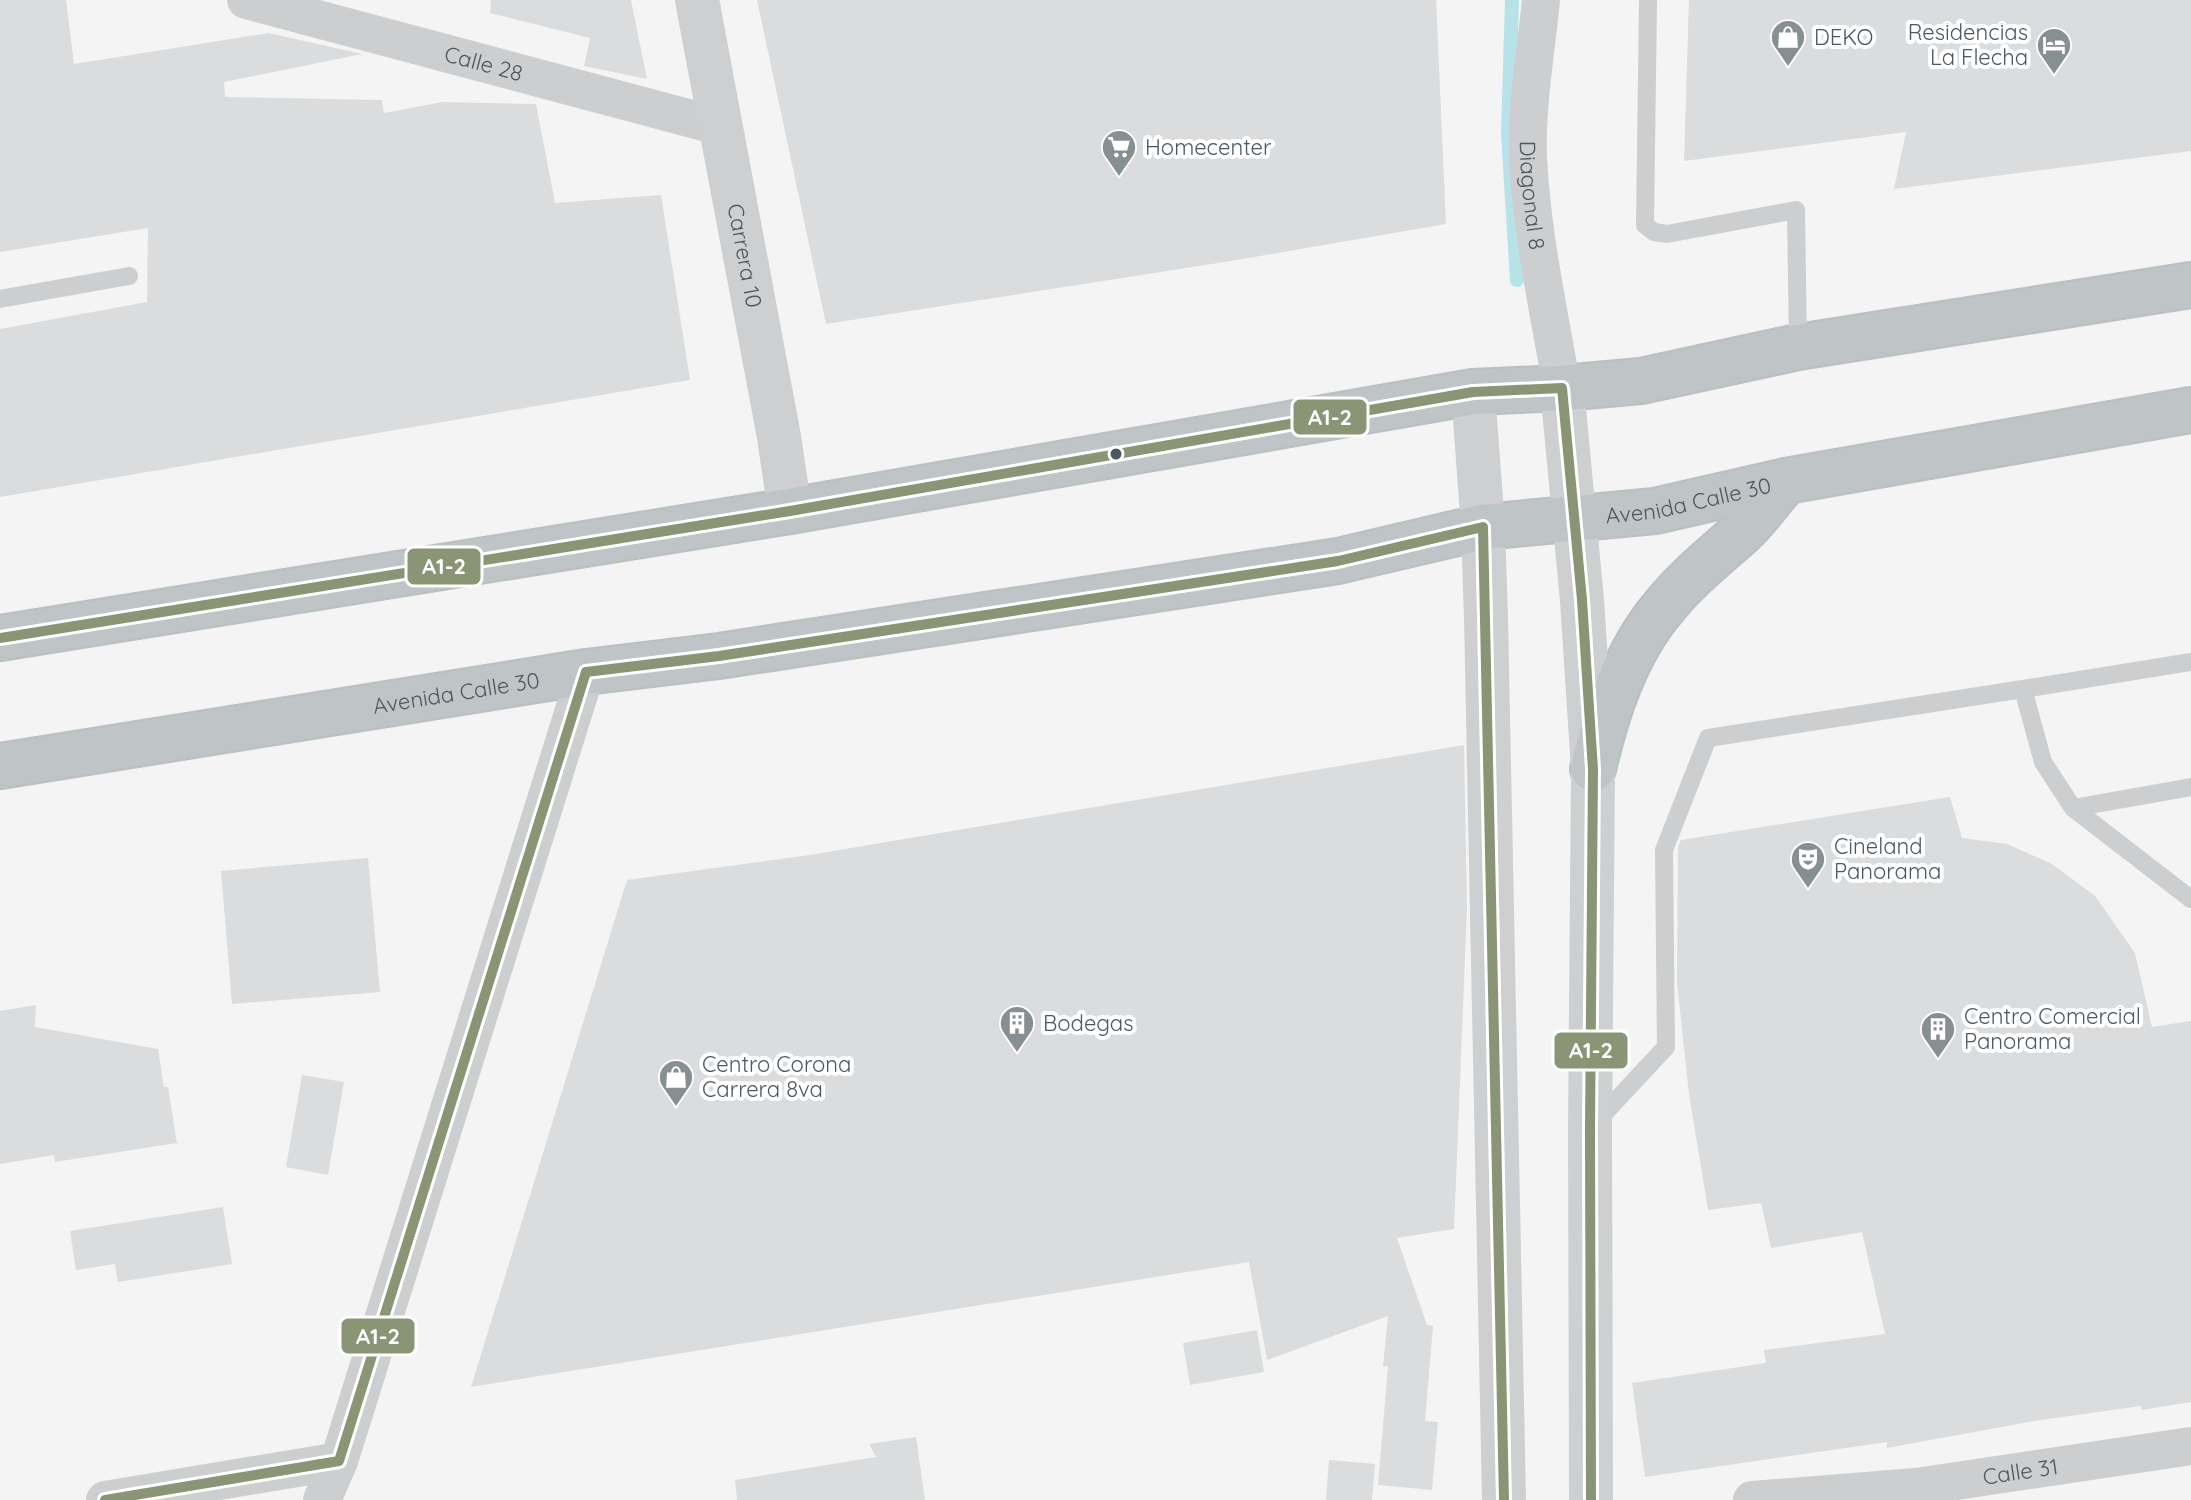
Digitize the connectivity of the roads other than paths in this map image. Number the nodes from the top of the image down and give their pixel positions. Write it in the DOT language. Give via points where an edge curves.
graph roads {
  1 [pos="246,0"];
  2 [pos="697,0"];
  3 [pos="1541,0"];
  4 [pos="1648,0"];
  5 [pos="722,127"];
  6 [pos="129,276"];
  7 [pos="2191,285"];
  8 [pos="0,299"];
  9 [pos="1798,347"];
  10 [pos="1562,388"];
  11 [pos="1473,392"];
  12 [pos="2191,410"];
  13 [pos="1786,481"];
  14 [pos="790,511"];
  15 [pos="1574,517"];
  16 [pos="1483,527"];
  17 [pos="0,638"];
  18 [pos="2191,662"];
  19 [pos="586,672"];
  20 [pos="2023,689"];
  21 [pos="0,766"];
  22 [pos="1593,769"];
  23 [pos="2191,787"];
  24 [pos="2073,808"];
  25 [pos="2191,899"];
  26 [pos="1590,1129"];
  27 [pos="2191,1446"];
  28 [pos="339,1461"];
  29 [pos="1916,1494"];
  30 [pos="105,1500"];
  31 [pos="322,1500"];
  32 [pos="1504,1500"];
  33 [pos="1591,1500"];
  34 [pos="1752,1500"];
  1 -- 5 [label="street, Calle 28"];
  2 -- 5 [label="street, Carrera 10"];
  3 -- 10 [label="street, Diagonal 8" via="1528,157 1541,277"];
  4 -- 9 [label="lane" via="1645,225 1667,234 1796,210"];
  5 -- 14 [label="street, Carrera 10"];
  6 -- 8 [label="lane"];
  7 -- 9 [label="highway"];
  9 -- 10 [label="highway" via="1641,381"];
  10 -- 11 [label="highway"];
  10 -- 15 [label="street"];
  11 -- 14 [label="highway"];
  11 -- 16 [label="street"];
  12 -- 13 [label="highway, Avenida Calle 30"];
  13 -- 15 [label="highway, Avenida Calle 30" via="1655,511"];
  13 -- 22 [label="highway" via="1660,610 1616,690"];
  14 -- 17 [label="highway"];
  15 -- 16 [label="highway, Avenida Calle 30"];
  15 -- 22 [label="street"];
  16 -- 19 [label="highway, Avenida Calle 30" via="1338,561"];
  16 -- 32 [label="street"];
  18 -- 20 [label="lane"];
  19 -- 21 [label="highway, Avenida Calle 30"];
  19 -- 28 [label="street"];
  20 -- 24 [label="lane" via="2043,762"];
  20 -- 26 [label="lane" via="1708,738 1664,850 1666,1047"];
  22 -- 26 [label="street"];
  23 -- 24 [label="lane"];
  24 -- 25 [label="lane"];
  26 -- 33 [label="street"];
  27 -- 29 [label="street, Calle 31"];
  28 -- 30 [label="street"];
  28 -- 31 [label="street"];
  29 -- 34 [label="street, Calle 31"];
}
